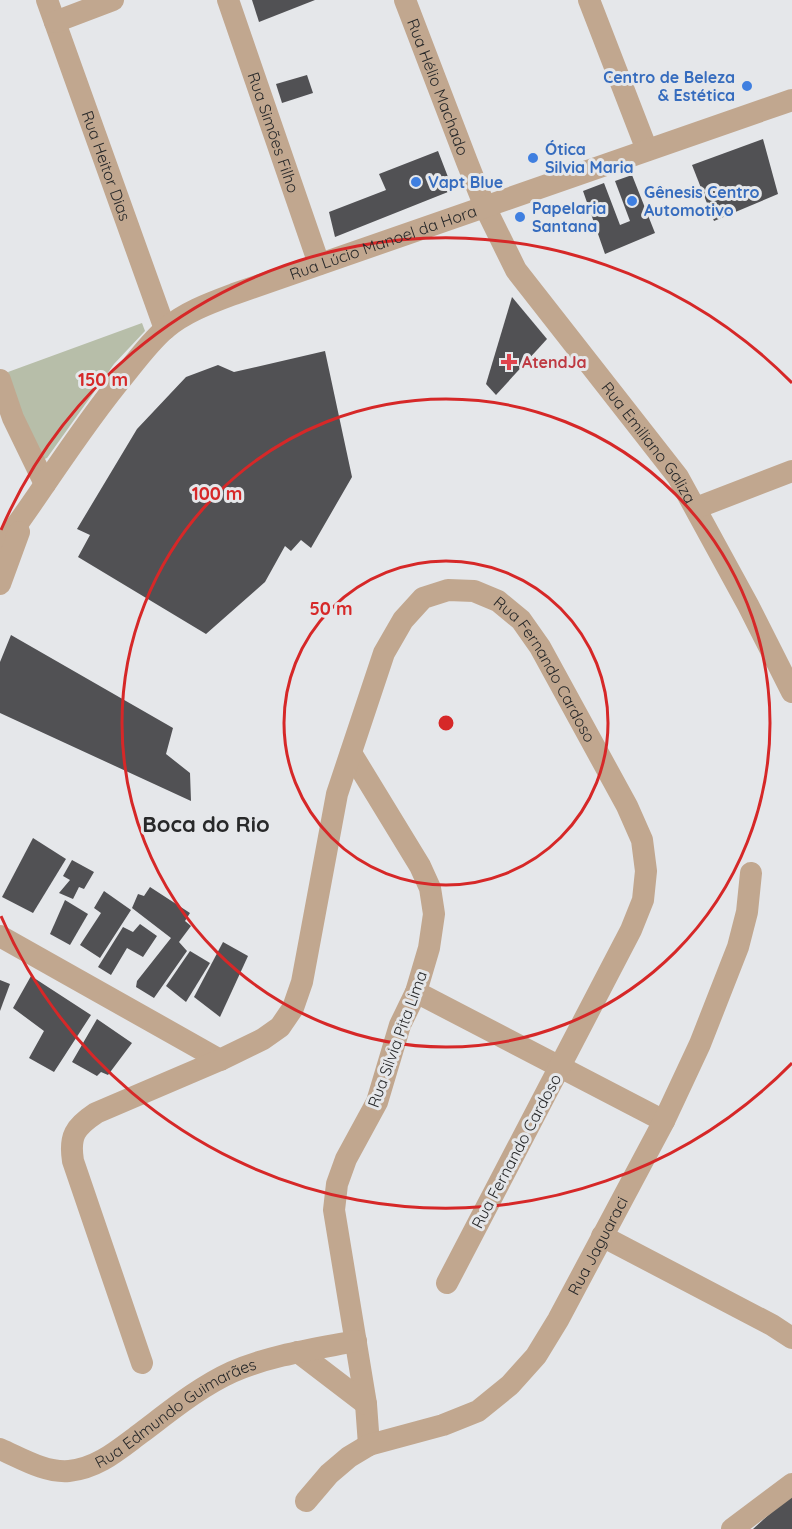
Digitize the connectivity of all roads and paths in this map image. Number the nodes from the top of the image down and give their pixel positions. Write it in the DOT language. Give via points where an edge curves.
graph roads {
  1 [pos="47,0"];
  2 [pos="112,0"];
  3 [pos="228,0"];
  4 [pos="405,0"];
  5 [pos="589,0"];
  6 [pos="55,22"];
  7 [pos="792,100"];
  8 [pos="647,150"];
  9 [pos="485,207"];
  10 [pos="319,264"];
  11 [pos="165,329"];
  12 [pos="0,380"];
  13 [pos="792,471"];
  14 [pos="45,484"];
  15 [pos="696,508"];
  16 [pos="28,509"];
  17 [pos="0,548"];
  18 [pos="0,584"];
  19 [pos="792,692"];
  20 [pos="351,753"];
  21 [pos="751,873"];
  22 [pos="0,936"];
  23 [pos="416,992"];
  24 [pos="220,1060"];
  25 [pos="561,1067"];
  26 [pos="664,1121"];
  27 [pos="602,1236"];
  28 [pos="447,1283"];
  29 [pos="792,1338"];
  30 [pos="356,1341"];
  31 [pos="298,1352"];
  32 [pos="142,1363"];
  33 [pos="366,1404"];
  34 [pos="369,1444"];
  35 [pos="0,1449"];
  36 [pos="792,1484"];
  37 [pos="306,1501"];
  38 [pos="732,1529"];
  1 -- 6 [label="street, Rua Heitor Dias"];
  2 -- 6 [label="street"];
  3 -- 10 [label="street, Rua Simões Filho"];
  4 -- 9 [label="street, Rua Hélio Machado"];
  5 -- 8 [label="street"];
  6 -- 11 [label="street, Rua Heitor Dias"];
  7 -- 8 [label="street, Rua Lúcio Manoel da Hora"];
  8 -- 9 [label="street, Rua Lúcio Manoel da Hora"];
  9 -- 10 [label="street, Rua Lúcio Manoel da Hora"];
  9 -- 15 [label="street, Rua Emiliano Galiza" via="516,270 678,477"];
  10 -- 11 [label="street, Rua Lúcio Manoel da Hora" via="207,304"];
  11 -- 14 [label="street, Rua Lúcio Manoel da Hora" via="102,401"];
  12 -- 14 [label="street"];
  13 -- 15 [label="street"];
  14 -- 16 [label="street, Rua Lúcio Manoel da Hora"];
  15 -- 19 [label="street, Rua Emiliano Galiza"];
  16 -- 17 [label="street"];
  16 -- 18 [label="street"];
  20 -- 23 [label="street, Rua Silvia Pita Lima" via="430,888 434,914"];
  20 -- 24 [label="street, Rua Fernando Cardoso" via="337,794 302,982 293,1008 280,1026 263,1039"];
  20 -- 25 [label="street, Rua Fernando Cardoso" via="384,653 403,620 423,598 448,590 474,591 498,601 521,620 540,647 627,806 642,840 646,871 643,900 632,930"];
  21 -- 26 [label="street, Rua Jaguaraci" via="747,912 728,978"];
  22 -- 24 [label="street"];
  23 -- 25 [label="street"];
  23 -- 30 [label="street, Rua Silvia Pita Lima" via="400,1025 377,1102 345,1159 337,1184 334,1210"];
  24 -- 32 [label="street, Rua Fernando Cardoso" via="96,1113 72,1135 73,1161"];
  25 -- 26 [label="street"];
  25 -- 28 [label="street, Rua Fernando Cardoso"];
  26 -- 27 [label="street, Rua Jaguaraci"];
  27 -- 29 [label="street"];
  27 -- 34 [label="street, Rua Jaguaraci" via="536,1356 510,1385 478,1411 443,1425"];
  30 -- 31 [label="street, Rua Edmundo Guimarães"];
  30 -- 33 [label="street, Rua Silvia Pita Lima"];
  31 -- 33 [label="street"];
  31 -- 35 [label="street, Rua Edmundo Guimarães" via="231,1373 196,1393 94,1466 68,1472 41,1467"];
  33 -- 34 [label="street, Rua Silvia Pita Lima"];
  34 -- 37 [label="street, Rua Jaguaraci" via="329,1474"];
  36 -- 38 [label="street"];
}
